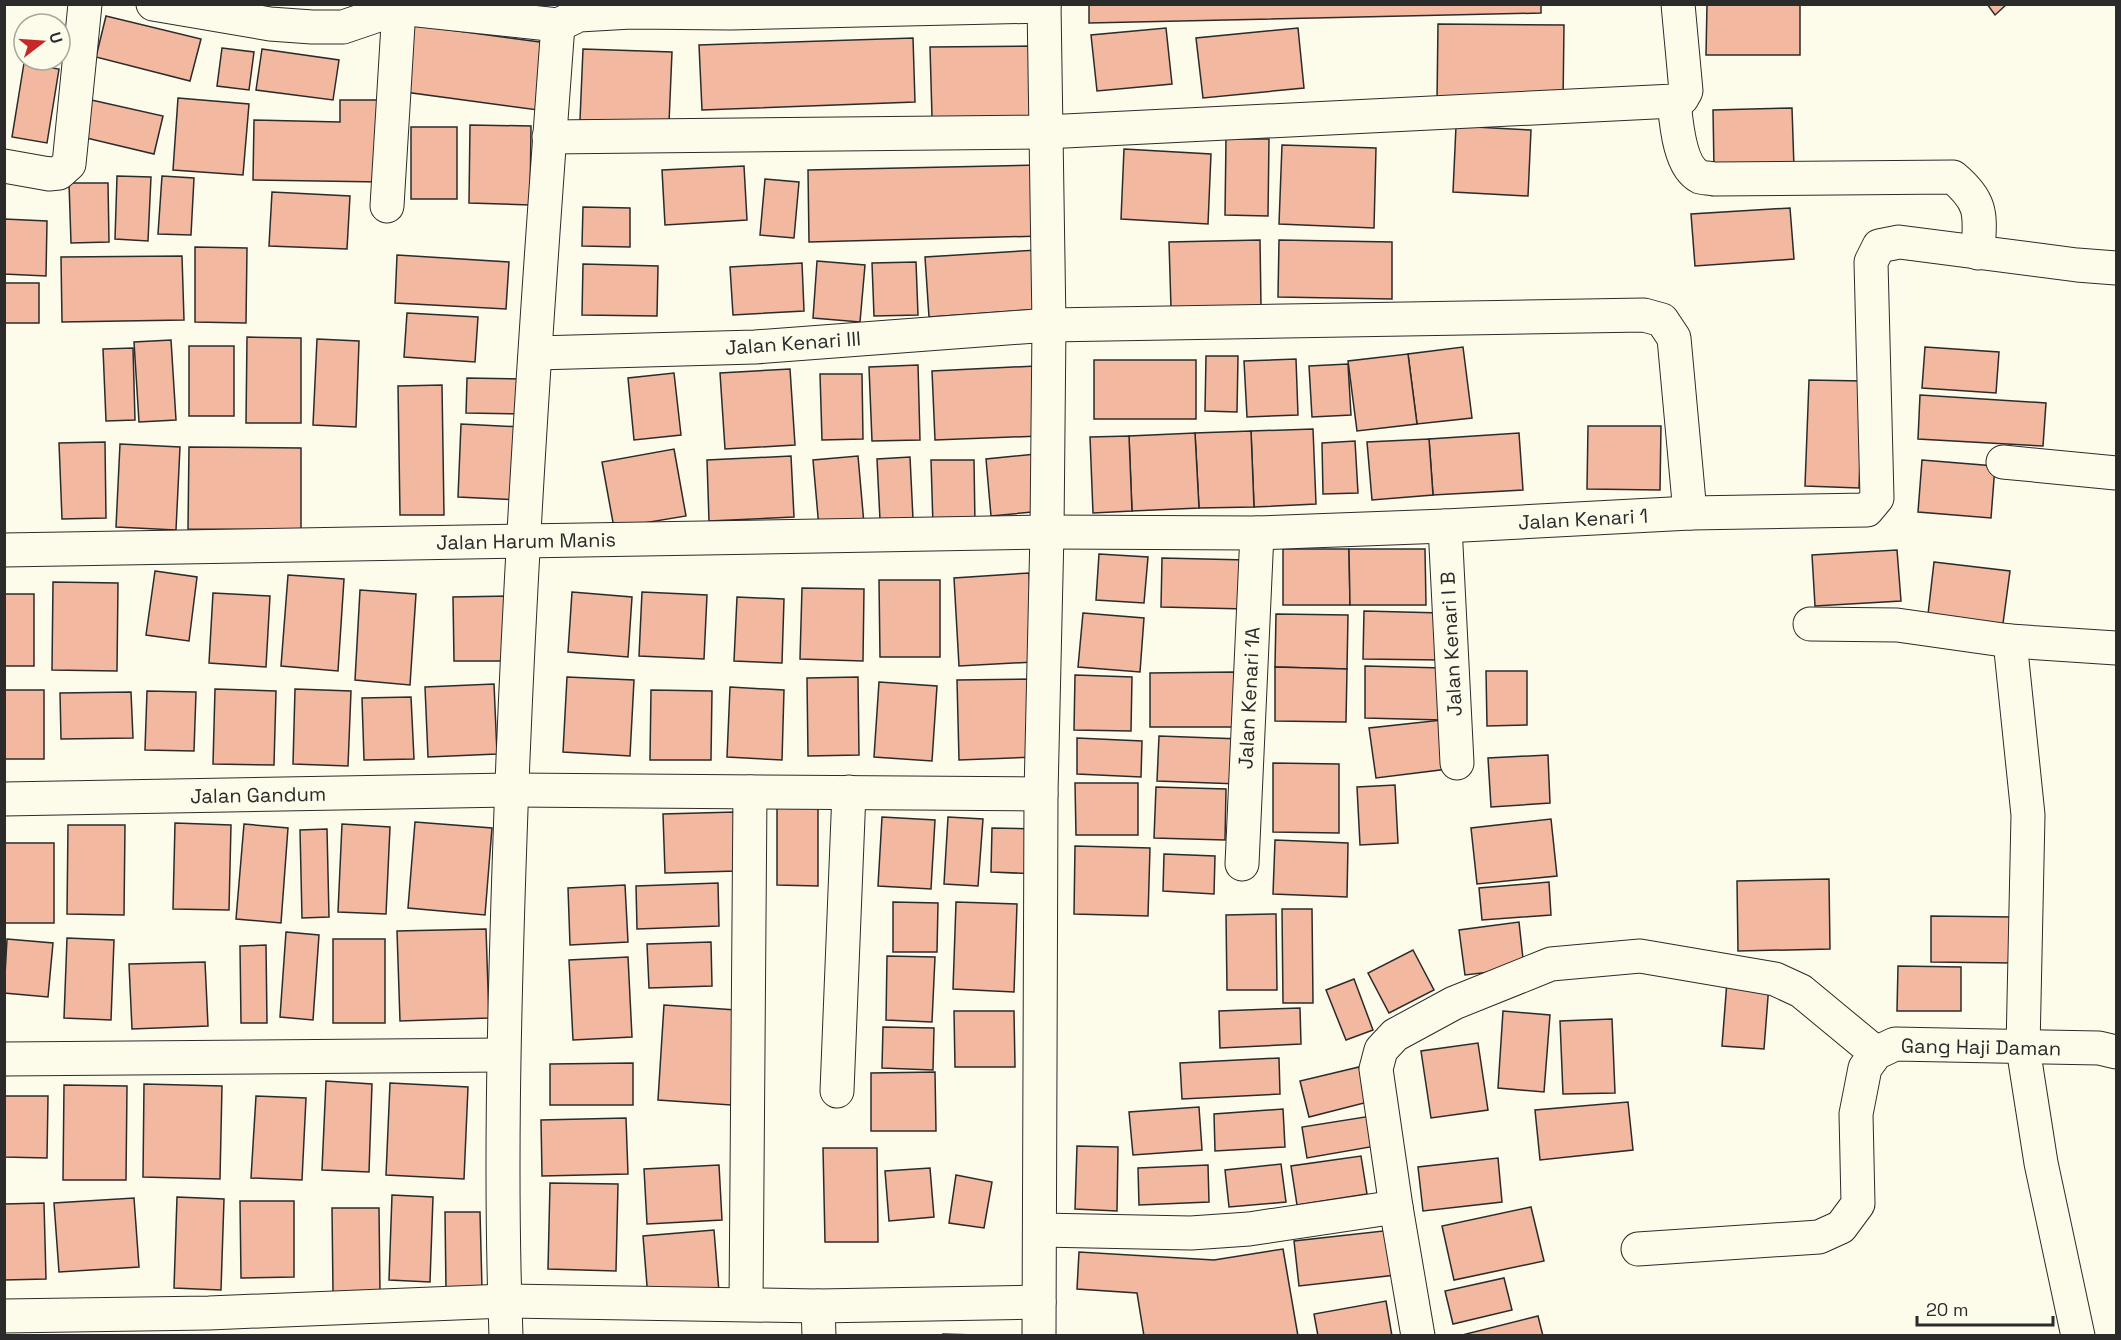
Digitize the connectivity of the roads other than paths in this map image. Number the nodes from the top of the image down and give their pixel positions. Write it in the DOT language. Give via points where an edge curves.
graph roads {
  1 [pos="85,4"];
  2 [pos="153,4"];
  3 [pos="1678,4"];
  4 [pos="1044,5"];
  5 [pos="399,8"];
  6 [pos="631,8"];
  7 [pos="558,25"];
  8 [pos="1674,101"];
  9 [pos="1045,132"];
  10 [pos="549,137"];
  11 [pos="4,166"];
  12 [pos="387,206"];
  13 [pos="1978,253"];
  14 [pos="2116,268"];
  15 [pos="1049,325"];
  16 [pos="536,353"];
  17 [pos="2003,462"];
  18 [pos="2116,473"];
  19 [pos="1689,513"];
  20 [pos="1445,526"];
  21 [pos="1047,532"];
  22 [pos="1257,532"];
  23 [pos="523,541"];
  24 [pos="4,550"];
  25 [pos="1810,624"];
  26 [pos="2010,641"];
  27 [pos="2116,648"];
  28 [pos="1457,763"];
  29 [pos="512,790"];
  30 [pos="750,792"];
  31 [pos="849,792"];
  32 [pos="1041,794"];
  33 [pos="4,799"];
  34 [pos="1242,864"];
  35 [pos="2023,1048"];
  36 [pos="2116,1052"];
  37 [pos="1876,1053"];
  38 [pos="503,1055"];
  39 [pos="4,1059"];
  40 [pos="837,1091"];
  41 [pos="1396,1207"];
  42 [pos="1040,1230"];
  43 [pos="1638,1249"];
  44 [pos="505,1300"];
  45 [pos="1039,1302"];
  46 [pos="746,1304"];
  47 [pos="4,1316"];
  48 [pos="819,1321"];
  49 [pos="506,1335"];
  50 [pos="1039,1335"];
  51 [pos="1418,1335"];
  52 [pos="2078,1335"];
  1 -- 11 [label="street" via="69,164 59,173 49,174"];
  2 -- 5 [label="street" via="270,24 343,27"];
  3 -- 8 [label="street" via="1686,91"];
  4 -- 6 [label="street" via="730,13"];
  4 -- 9 [label="street"];
  5 -- 7 [label="street"];
  5 -- 12 [label="street"];
  6 -- 7 [label="street" via="579,15"];
  7 -- 10 [label="street"];
  8 -- 9 [label="street"];
  8 -- 13 [label="street" via="1686,163 1699,176 1953,177 1978,205"];
  9 -- 10 [label="street"];
  9 -- 15 [label="street"];
  10 -- 16 [label="street"];
  13 -- 14 [label="street"];
  13 -- 19 [label="street, Jalan Kenari 1" via="1899,242 1880,246 1871,262 1877,498 1867,510"];
  15 -- 16 [label="street, Jalan Kenari III" via="754,347"];
  15 -- 19 [label="street, Jalan Kenari III" via="1644,315 1662,320 1674,338"];
  15 -- 21 [label="street"];
  16 -- 23 [label="street"];
  17 -- 18 [label="street"];
  19 -- 20 [label="street, Jalan Kenari 1"];
  20 -- 22 [label="street, Jalan Kenari 1"];
  20 -- 28 [label="street, Jalan Kenari I B"];
  21 -- 22 [label="street, Jalan Kenari 1"];
  21 -- 23 [label="street, Jalan Harum Manis"];
  21 -- 32 [label="street"];
  22 -- 34 [label="street, Jalan Kenari 1A"];
  23 -- 24 [label="street, Jalan Harum Manis"];
  23 -- 29 [label="street"];
  25 -- 26 [label="street" via="1897,625"];
  26 -- 27 [label="street"];
  26 -- 35 [label="street" via="2028,815"];
  29 -- 30 [label="street, Jalan Gandum"];
  29 -- 33 [label="street, Jalan Gandum"];
  29 -- 38 [label="street"];
  30 -- 31 [label="street, Jalan Gandum"];
  30 -- 46 [label="street"];
  31 -- 32 [label="street, Jalan Gandum"];
  31 -- 40 [label="street"];
  32 -- 42 [label="street"];
  35 -- 36 [label="street, Gang Haji Daman" via="2099,1048"];
  35 -- 37 [label="street, Gang Haji Daman" via="1896,1044"];
  35 -- 52 [label="street" via="2041,1163"];
  37 -- 41 [label="street" via="1801,991 1775,979 1640,956 1551,964 1454,1003 1395,1035 1381,1050 1376,1069"];
  37 -- 43 [label="street, Gang Haji Daman" via="1865,1068 1856,1114 1858,1204 1841,1227 1819,1237"];
  38 -- 39 [label="street"];
  38 -- 44 [label="street"];
  41 -- 42 [label="street" via="1249,1229 1191,1233"];
  41 -- 51 [label="street"];
  42 -- 45 [label="street"];
  44 -- 46 [label="street"];
  44 -- 47 [label="street" via="209,1313"];
  44 -- 49 [label="street"];
  45 -- 48 [label="street"];
  45 -- 50 [label="street"];
  46 -- 48 [label="street"];
}
